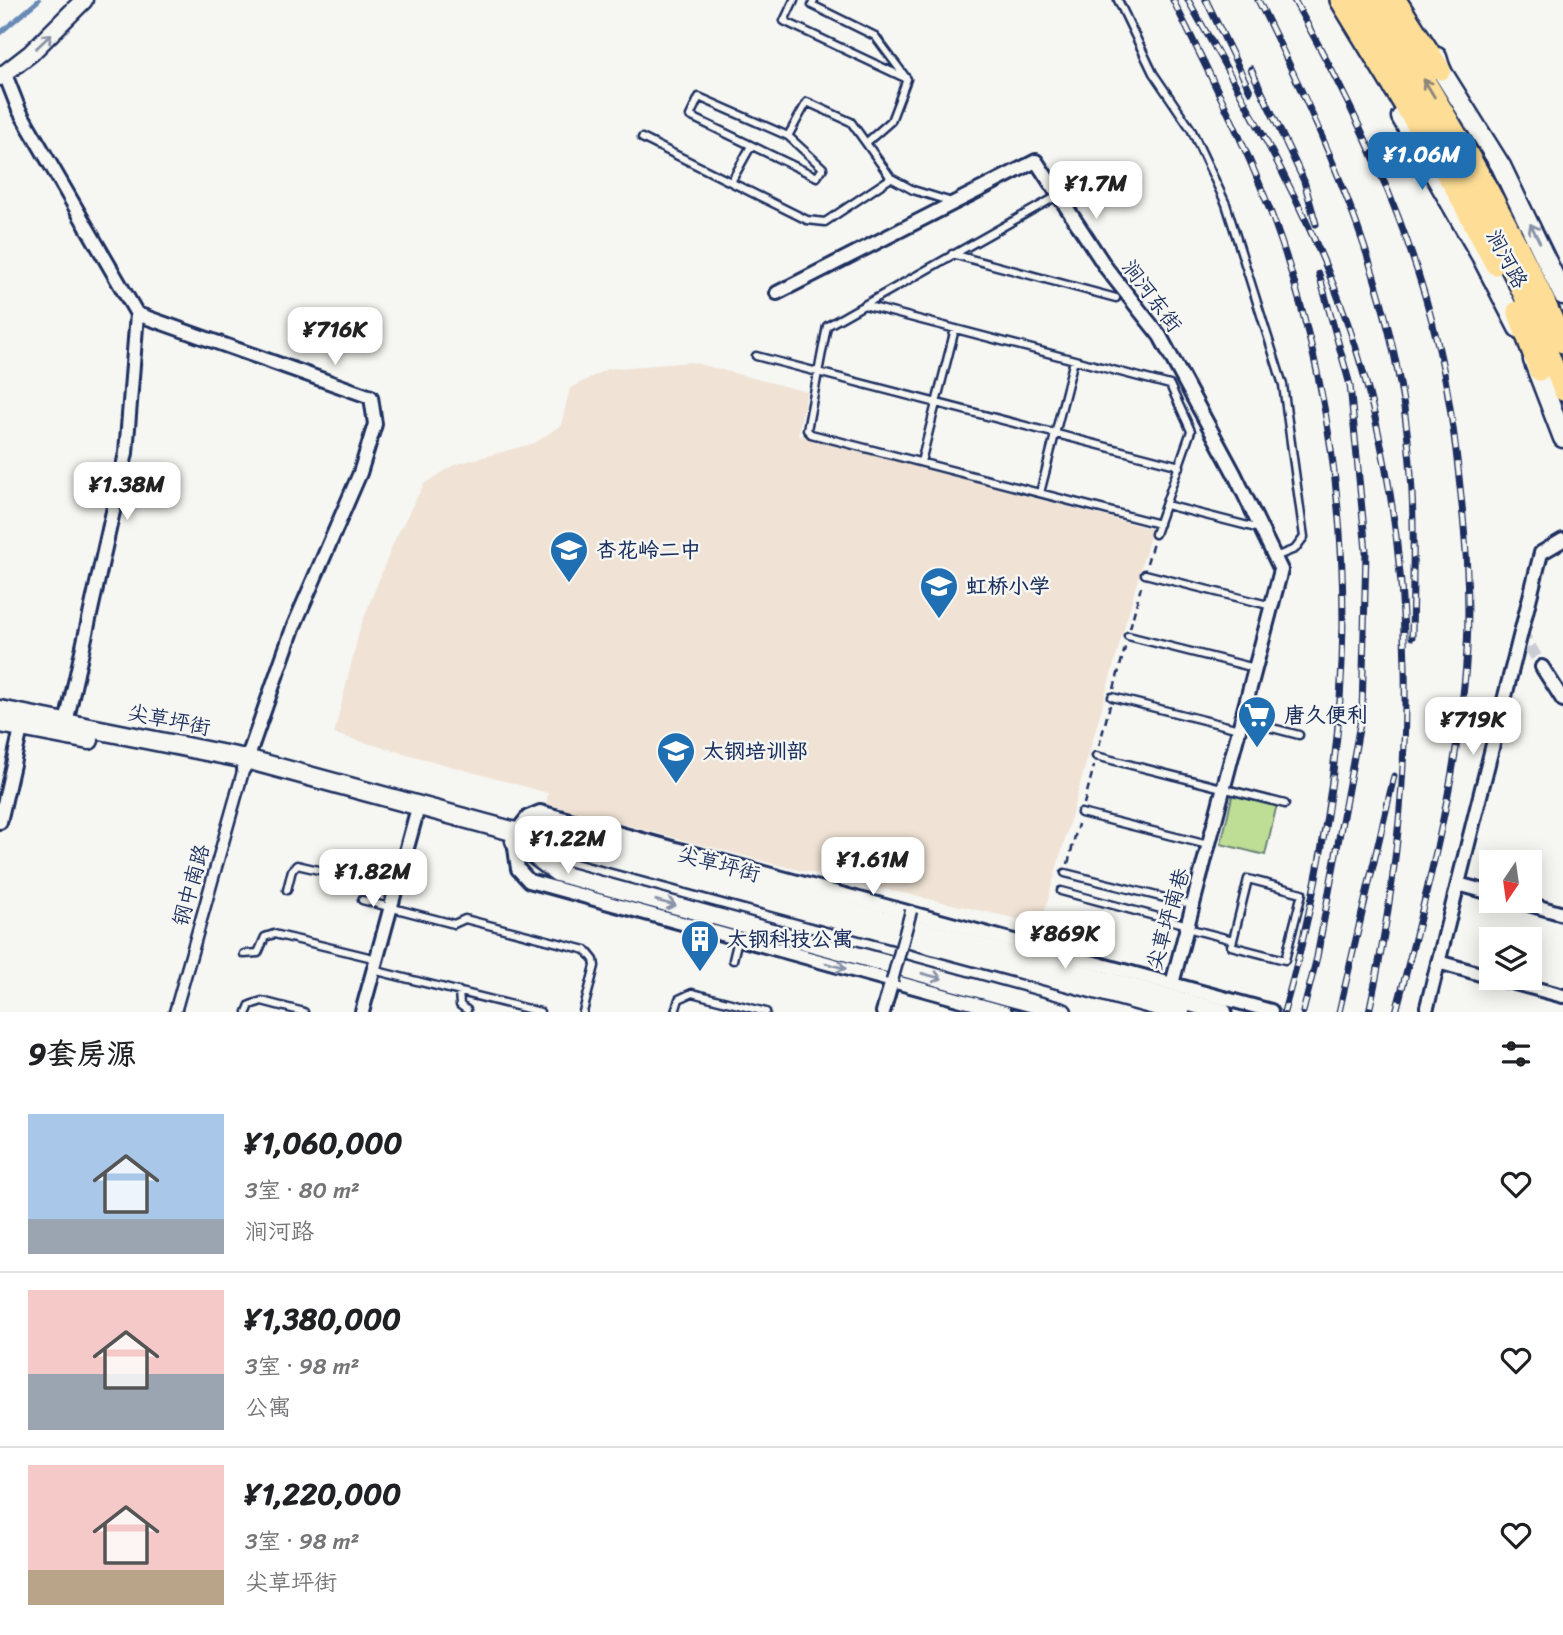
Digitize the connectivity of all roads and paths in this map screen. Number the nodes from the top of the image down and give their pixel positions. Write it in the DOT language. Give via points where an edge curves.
graph roads {
  1 [pos="84,0"];
  2 [pos="794,0"];
  3 [pos="814,0"];
  4 [pos="1118,0"];
  5 [pos="1331,0"];
  6 [pos="1340,0"];
  7 [pos="1359,0"];
  8 [pos="1377,0"];
  9 [pos="1401,4"];
  10 [pos="1441,69"];
  11 [pos="2,72"];
  12 [pos="907,79"];
  13 [pos="788,136"];
  14 [pos="642,138"];
  15 [pos="867,142"];
  16 [pos="751,146"];
  17 [pos="891,178"];
  18 [pos="731,182"];
  19 [pos="1059,195"];
  20 [pos="957,204"];
  21 [pos="953,254"];
  22 [pos="777,293"];
  23 [pos="1563,295"];
  24 [pos="1116,298"];
  25 [pos="864,305"];
  26 [pos="137,314"];
  27 [pos="955,329"];
  28 [pos="1563,343"];
  29 [pos="756,356"];
  30 [pos="1074,360"];
  31 [pos="818,370"];
  32 [pos="1539,370"];
  33 [pos="1563,391"];
  34 [pos="937,401"];
  35 [pos="1056,433"];
  36 [pos="1563,438"];
  37 [pos="920,462"];
  38 [pos="1180,466"];
  39 [pos="1040,493"];
  40 [pos="1166,505"];
  41 [pos="1159,524"];
  42 [pos="1262,529"];
  43 [pos="1155,534"];
  44 [pos="1563,540"];
  45 [pos="1275,557"];
  46 [pos="1281,569"];
  47 [pos="1144,574"];
  48 [pos="1272,606"];
  49 [pos="1128,636"];
  50 [pos="1542,667"];
  51 [pos="1255,668"];
  52 [pos="1112,697"];
  53 [pos="1563,700"];
  54 [pos="0,710"];
  55 [pos="23,721"];
  56 [pos="0,723"];
  57 [pos="66,723"];
  58 [pos="1240,724"];
  59 [pos="1299,735"];
  60 [pos="1096,756"];
  61 [pos="245,764"];
  62 [pos="1224,788"];
  63 [pos="1285,804"];
  64 [pos="1081,813"];
  65 [pos="416,815"];
  66 [pos="0,822"];
  67 [pos="515,837"];
  68 [pos="1209,845"];
  69 [pos="1065,873"];
  70 [pos="1458,884"];
  71 [pos="396,888"];
  72 [pos="287,890"];
  73 [pos="1479,890"];
  74 [pos="1061,891"];
  75 [pos="362,900"];
  76 [pos="1193,905"];
  77 [pos="1542,908"];
  78 [pos="390,909"];
  79 [pos="911,911"];
  80 [pos="1563,914"];
  81 [pos="1187,927"];
  82 [pos="738,939"];
  83 [pos="1233,940"];
  84 [pos="244,954"];
  85 [pos="733,960"];
  86 [pos="1438,962"];
  87 [pos="375,964"];
  88 [pos="1479,974"];
  89 [pos="892,981"];
  90 [pos="1172,984"];
  91 [pos="1541,990"];
  92 [pos="459,991"];
  93 [pos="1563,996"];
  94 [pos="1427,1007"];
  95 [pos="467,1010"];
  96 [pos="1270,1011"];
  97 [pos="175,1012"];
  98 [pos="247,1012"];
  99 [pos="304,1012"];
  100 [pos="362,1012"];
  101 [pos="540,1012"];
  102 [pos="583,1012"];
  103 [pos="675,1012"];
  104 [pos="766,1012"];
  105 [pos="883,1012"];
  106 [pos="1005,1012"];
  107 [pos="1063,1012"];
  108 [pos="1140,1012"];
  109 [pos="1180,1012"];
  110 [pos="1223,1012"];
  11 -- 1 [label="street, one-way" via="41,44"];
  2 -- 12 [label="lane" via="784,21"];
  3 -- 12 [label="lane" via="812,5 875,36"];
  4 -- 45 [label="lane" via="1153,73 1191,129 1226,204 1283,384 1304,537 1295,549"];
  5 -- 32 [label="main road, 涧河路" via="1481,256"];
  6 -- 32 [label="main road" via="1447,175 1504,280"];
  7 -- 33 [label="main road, 涧河路" via="1479,200"];
  28 -- 8 [label="main road, 涧河路, one-way" via="1498,202"];
  9 -- 10 [label="main road"];
  23 -- 10 [label="main road, 涧河路, one-way" via="1501,166"];
  11 -- 26 [label="street" via="19,110"];
  12 -- 15 [label="lane" via="891,121"];
  13 -- 15 [label="lane" via="807,102 851,122"];
  13 -- 16 [label="lane" via="823,168 817,177"];
  13 -- 16 [label="lane" via="699,97 690,116"];
  14 -- 18 [label="lane"];
  15 -- 17 [label="lane"];
  16 -- 18 [label="lane"];
  17 -- 18 [label="lane" via="825,222 807,220"];
  17 -- 20 [label="lane"];
  19 -- 20 [label="street, 涧河东街" via="1036,161"];
  19 -- 21 [label="lane"];
  19 -- 42 [label="street, 涧河东街" via="1107,269 1160,336"];
  20 -- 22 [label="street, 涧河东街"];
  21 -- 24 [label="lane"];
  21 -- 25 [label="lane"];
  25 -- 27 [label="lane"];
  25 -- 31 [label="lane" via="827,326"];
  26 -- 57 [label="street" via="125,453"];
  26 -- 61 [label="street" via="370,397 375,424 360,473 288,639"];
  27 -- 30 [label="lane"];
  27 -- 34 [label="lane"];
  29 -- 31 [label="lane"];
  30 -- 35 [label="lane"];
  30 -- 38 [label="lane" via="1170,386 1191,431"];
  31 -- 34 [label="lane"];
  31 -- 37 [label="lane" via="806,426 811,434"];
  32 -- 36 [label="main road, 涧河路"];
  34 -- 35 [label="lane"];
  34 -- 37 [label="lane"];
  35 -- 38 [label="lane"];
  35 -- 39 [label="lane"];
  37 -- 39 [label="lane"];
  38 -- 40 [label="lane"];
  39 -- 41 [label="lane"];
  40 -- 41 [label="lane"];
  40 -- 42 [label="lane"];
  41 -- 43 [label="lane"];
  42 -- 45 [label="street, 涧河东街"];
  43 -- 47 [label="path"];
  44 -- 70 [label="street" via="1541,553"];
  45 -- 46 [label="street, 涧河东街"];
  46 -- 48 [label="street, 尖草坪南巷"];
  47 -- 48 [label="lane"];
  47 -- 49 [label="path"];
  48 -- 51 [label="street, 尖草坪南巷"];
  49 -- 51 [label="lane"];
  49 -- 52 [label="path"];
  50 -- 53 [label="street"];
  51 -- 58 [label="street, 尖草坪南巷"];
  52 -- 58 [label="lane"];
  52 -- 60 [label="path"];
  54 -- 55 [label="main road, 尖草坪街"];
  55 -- 56 [label="main road, 尖草坪街"];
  55 -- 57 [label="main road, 尖草坪街"];
  55 -- 61 [label="main road, 尖草坪街"];
  55 -- 66 [label="street"];
  57 -- 61 [label="main road, 尖草坪街"];
  58 -- 59 [label="lane"];
  58 -- 62 [label="street, 尖草坪南巷"];
  60 -- 62 [label="lane"];
  60 -- 64 [label="path"];
  61 -- 65 [label="main road, 尖草坪街"];
  61 -- 67 [label="main road, 尖草坪街"];
  61 -- 97 [label="street, 钢中南路"];
  62 -- 63 [label="lane"];
  62 -- 68 [label="street, 尖草坪南巷"];
  64 -- 68 [label="lane"];
  64 -- 69 [label="path"];
  65 -- 67 [label="main road, 尖草坪街"];
  65 -- 71 [label="street"];
  67 -- 79 [label="street, 尖草坪南巷" via="528,817 540,812"];
  67 -- 82 [label="street" via="518,869 529,881"];
  67 -- 107 [label="street, one-way" via="557,873"];
  67 -- 108 [label="main road, 尖草坪街"];
  67 -- 109 [label="main road, 尖草坪街"];
  67 -- 110 [label="street" via="571,834"];
  68 -- 76 [label="street, 尖草坪南巷"];
  69 -- 76 [label="lane"];
  70 -- 73 [label="street"];
  70 -- 86 [label="street"];
  71 -- 72 [label="lane" via="297,865"];
  71 -- 78 [label="street"];
  74 -- 81 [label="lane"];
  75 -- 78 [label="lane"];
  76 -- 81 [label="street, 尖草坪南巷"];
  77 -- 80 [label="street"];
  78 -- 87 [label="street"];
  78 -- 102 [label="lane" via="454,924 465,919 586,950 595,966"];
  79 -- 89 [label="street, bridge"];
  79 -- 90 [label="street, 尖草坪南巷"];
  81 -- 83 [label="lane"];
  81 -- 90 [label="street, 尖草坪南巷"];
  82 -- 85 [label="lane"];
  82 -- 89 [label="street, one-way"];
  83 -- 83 [label="lane" via="1231,946 1286,960 1302,893 1248,879"];
  84 -- 87 [label="lane" via="258,953 265,937 274,934"];
  86 -- 88 [label="street"];
  86 -- 94 [label="street"];
  87 -- 92 [label="lane"];
  87 -- 100 [label="street"];
  89 -- 105 [label="street"];
  89 -- 106 [label="street"];
  90 -- 96 [label="street"];
  91 -- 93 [label="street"];
  92 -- 95 [label="lane" via="460,1005"];
  92 -- 101 [label="lane"];
  98 -- 99 [label="lane" via="250,1005 261,1001"];
  103 -- 104 [label="lane" via="679,999 692,993"];
}
